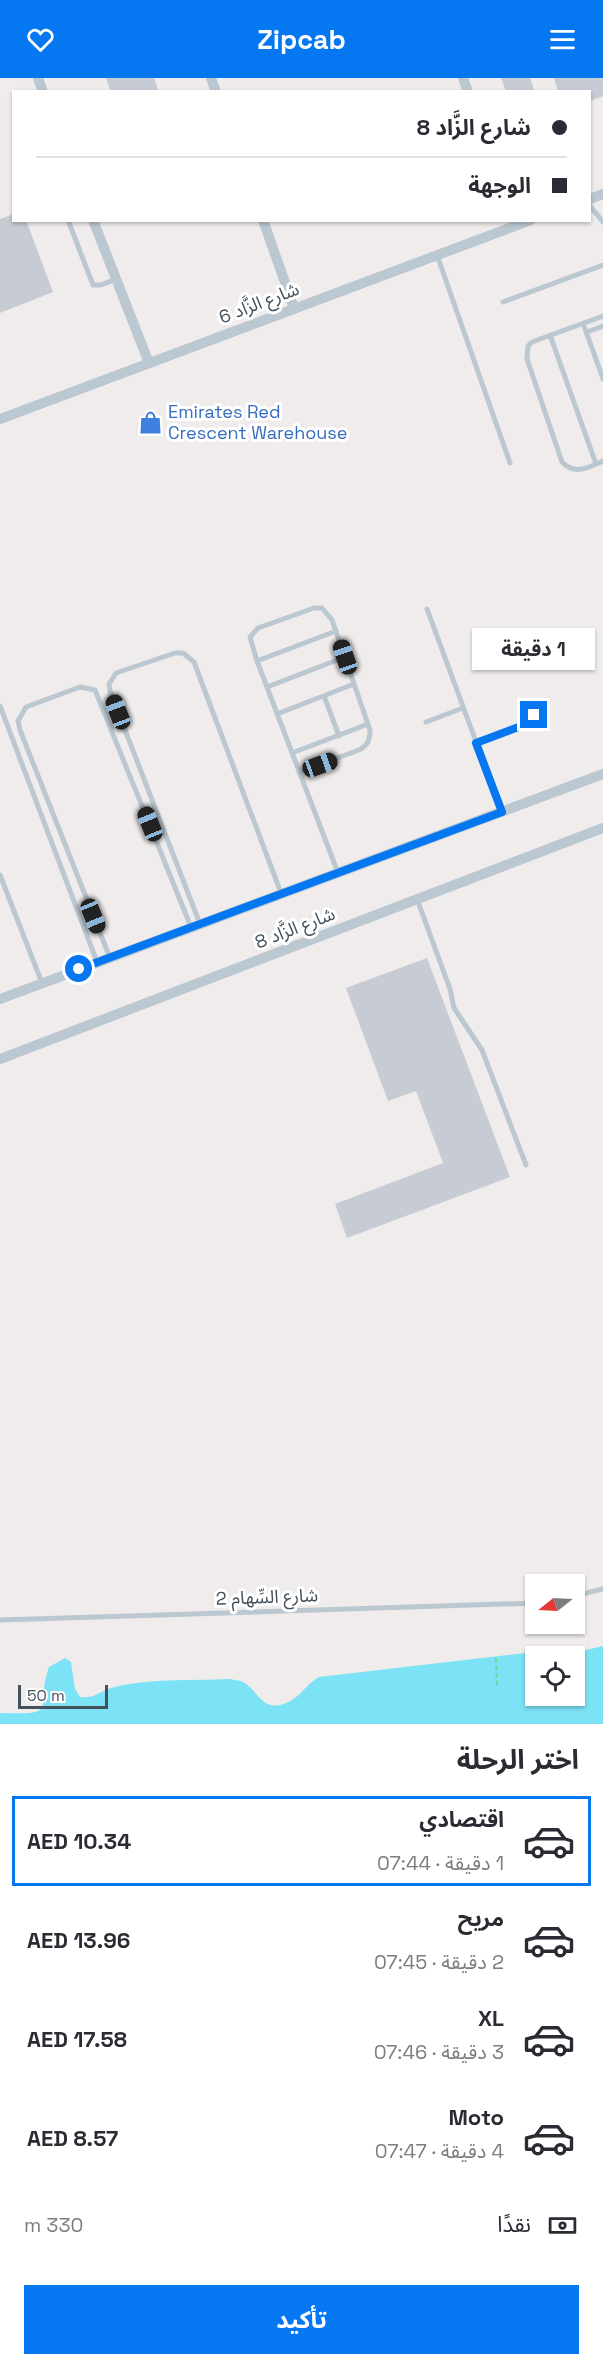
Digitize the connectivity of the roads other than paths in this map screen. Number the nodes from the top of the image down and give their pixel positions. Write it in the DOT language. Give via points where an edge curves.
graph roads {
  1 [pos="591,207"];
  2 [pos="69,222"];
  3 [pos="94,222"];
  4 [pos="264,222"];
  5 [pos="603,222"];
  6 [pos="515,223"];
  7 [pos="437,255"];
  8 [pos="603,265"];
  9 [pos="116,279"];
  10 [pos="503,302"];
  11 [pos="294,308"];
  12 [pos="603,316"];
  13 [pos="584,323"];
  14 [pos="603,326"];
  15 [pos="587,332"];
  16 [pos="550,335"];
  17 [pos="149,363"];
  18 [pos="603,379"];
  19 [pos="0,419"];
  20 [pos="603,461"];
  21 [pos="510,463"];
  22 [pos="596,464"];
  23 [pos="427,609"];
  24 [pos="336,631"];
  25 [pos="345,657"];
  26 [pos="257,661"];
  27 [pos="354,684"];
  28 [pos="267,687"];
  29 [pos="324,696"];
  30 [pos="0,706"];
  31 [pos="531,706"];
  32 [pos="463,708"];
  33 [pos="278,714"];
  34 [pos="426,722"];
  35 [pos="368,724"];
  36 [pos="339,735"];
  37 [pos="476,743"];
  38 [pos="292,753"];
  39 [pos="299,772"];
  40 [pos="603,774"];
  41 [pos="502,812"];
  42 [pos="603,828"];
  43 [pos="338,873"];
  44 [pos="0,875"];
  45 [pos="281,893"];
  46 [pos="417,899"];
  47 [pos="195,925"];
  48 [pos="110,958"];
  49 [pos="97,962"];
  50 [pos="42,983"];
  51 [pos="0,999"];
  52 [pos="0,1059"];
  53 [pos="526,1166"];
  54 [pos="603,1589"];
  55 [pos="585,1593"];
  56 [pos="525,1603"];
  57 [pos="0,1620"];
  1 -- 5 [label="lane"];
  2 -- 9 [label="lane" via="93,285"];
  3 -- 9 [label="street"];
  4 -- 11 [label="street"];
  6 -- 7 [label="street, شارع الزَّاد 6"];
  7 -- 11 [label="street, شارع الزَّاد 6"];
  7 -- 21 [label="lane"];
  8 -- 10 [label="lane"];
  9 -- 17 [label="street"];
  11 -- 17 [label="street, شارع الزَّاد 6"];
  12 -- 13 [label="lane"];
  13 -- 15 [label="lane"];
  13 -- 16 [label="lane"];
  14 -- 15 [label="lane"];
  15 -- 18 [label="lane"];
  16 -- 22 [label="lane"];
  16 -- 22 [label="lane" via="528,346 527,359 562,462 580,470"];
  17 -- 19 [label="street, شارع الزَّاد 6"];
  20 -- 22 [label="lane"];
  23 -- 32 [label="lane"];
  24 -- 25 [label="lane"];
  24 -- 26 [label="lane"];
  24 -- 26 [label="lane" via="329,613 322,608 258,628 250,637"];
  25 -- 27 [label="lane"];
  25 -- 28 [label="lane"];
  26 -- 28 [label="lane"];
  27 -- 29 [label="lane"];
  27 -- 35 [label="lane"];
  28 -- 33 [label="lane"];
  29 -- 33 [label="lane"];
  29 -- 36 [label="lane"];
  30 -- 49 [label="lane"];
  31 -- 37 [label="lane" via="534,715 529,723"];
  32 -- 34 [label="lane"];
  32 -- 37 [label="lane"];
  33 -- 38 [label="lane"];
  35 -- 36 [label="lane"];
  35 -- 39 [label="lane" via="370,739 366,746"];
  36 -- 38 [label="lane"];
  37 -- 41 [label="lane"];
  38 -- 39 [label="lane"];
  39 -- 43 [label="lane"];
  40 -- 41 [label="street, شارع الزَّاد 8"];
  41 -- 43 [label="street, شارع الزَّاد 8"];
  42 -- 46 [label="street, شارع الزَّاد 8"];
  43 -- 45 [label="street, شارع الزَّاد 8"];
  44 -- 50 [label="lane"];
  45 -- 47 [label="street, شارع الزَّاد 8"];
  45 -- 47 [label="lane" via="194,662 183,653 175,653 116,673 109,684 110,691"];
  46 -- 52 [label="street, شارع الزَّاد 8"];
  46 -- 53 [label="lane" via="454,1008 482,1050"];
  47 -- 48 [label="street, شارع الزَّاد 8"];
  47 -- 48 [label="lane" via="95,690 80,687 26,707 18,721 20,730"];
  48 -- 49 [label="street, شارع الزَّاد 8"];
  49 -- 50 [label="street, شارع الزَّاد 8"];
  50 -- 51 [label="street, شارع الزَّاد 8"];
  54 -- 55 [label="lane"];
  56 -- 57 [label="lane, شارع السِّهام 2"];
}
